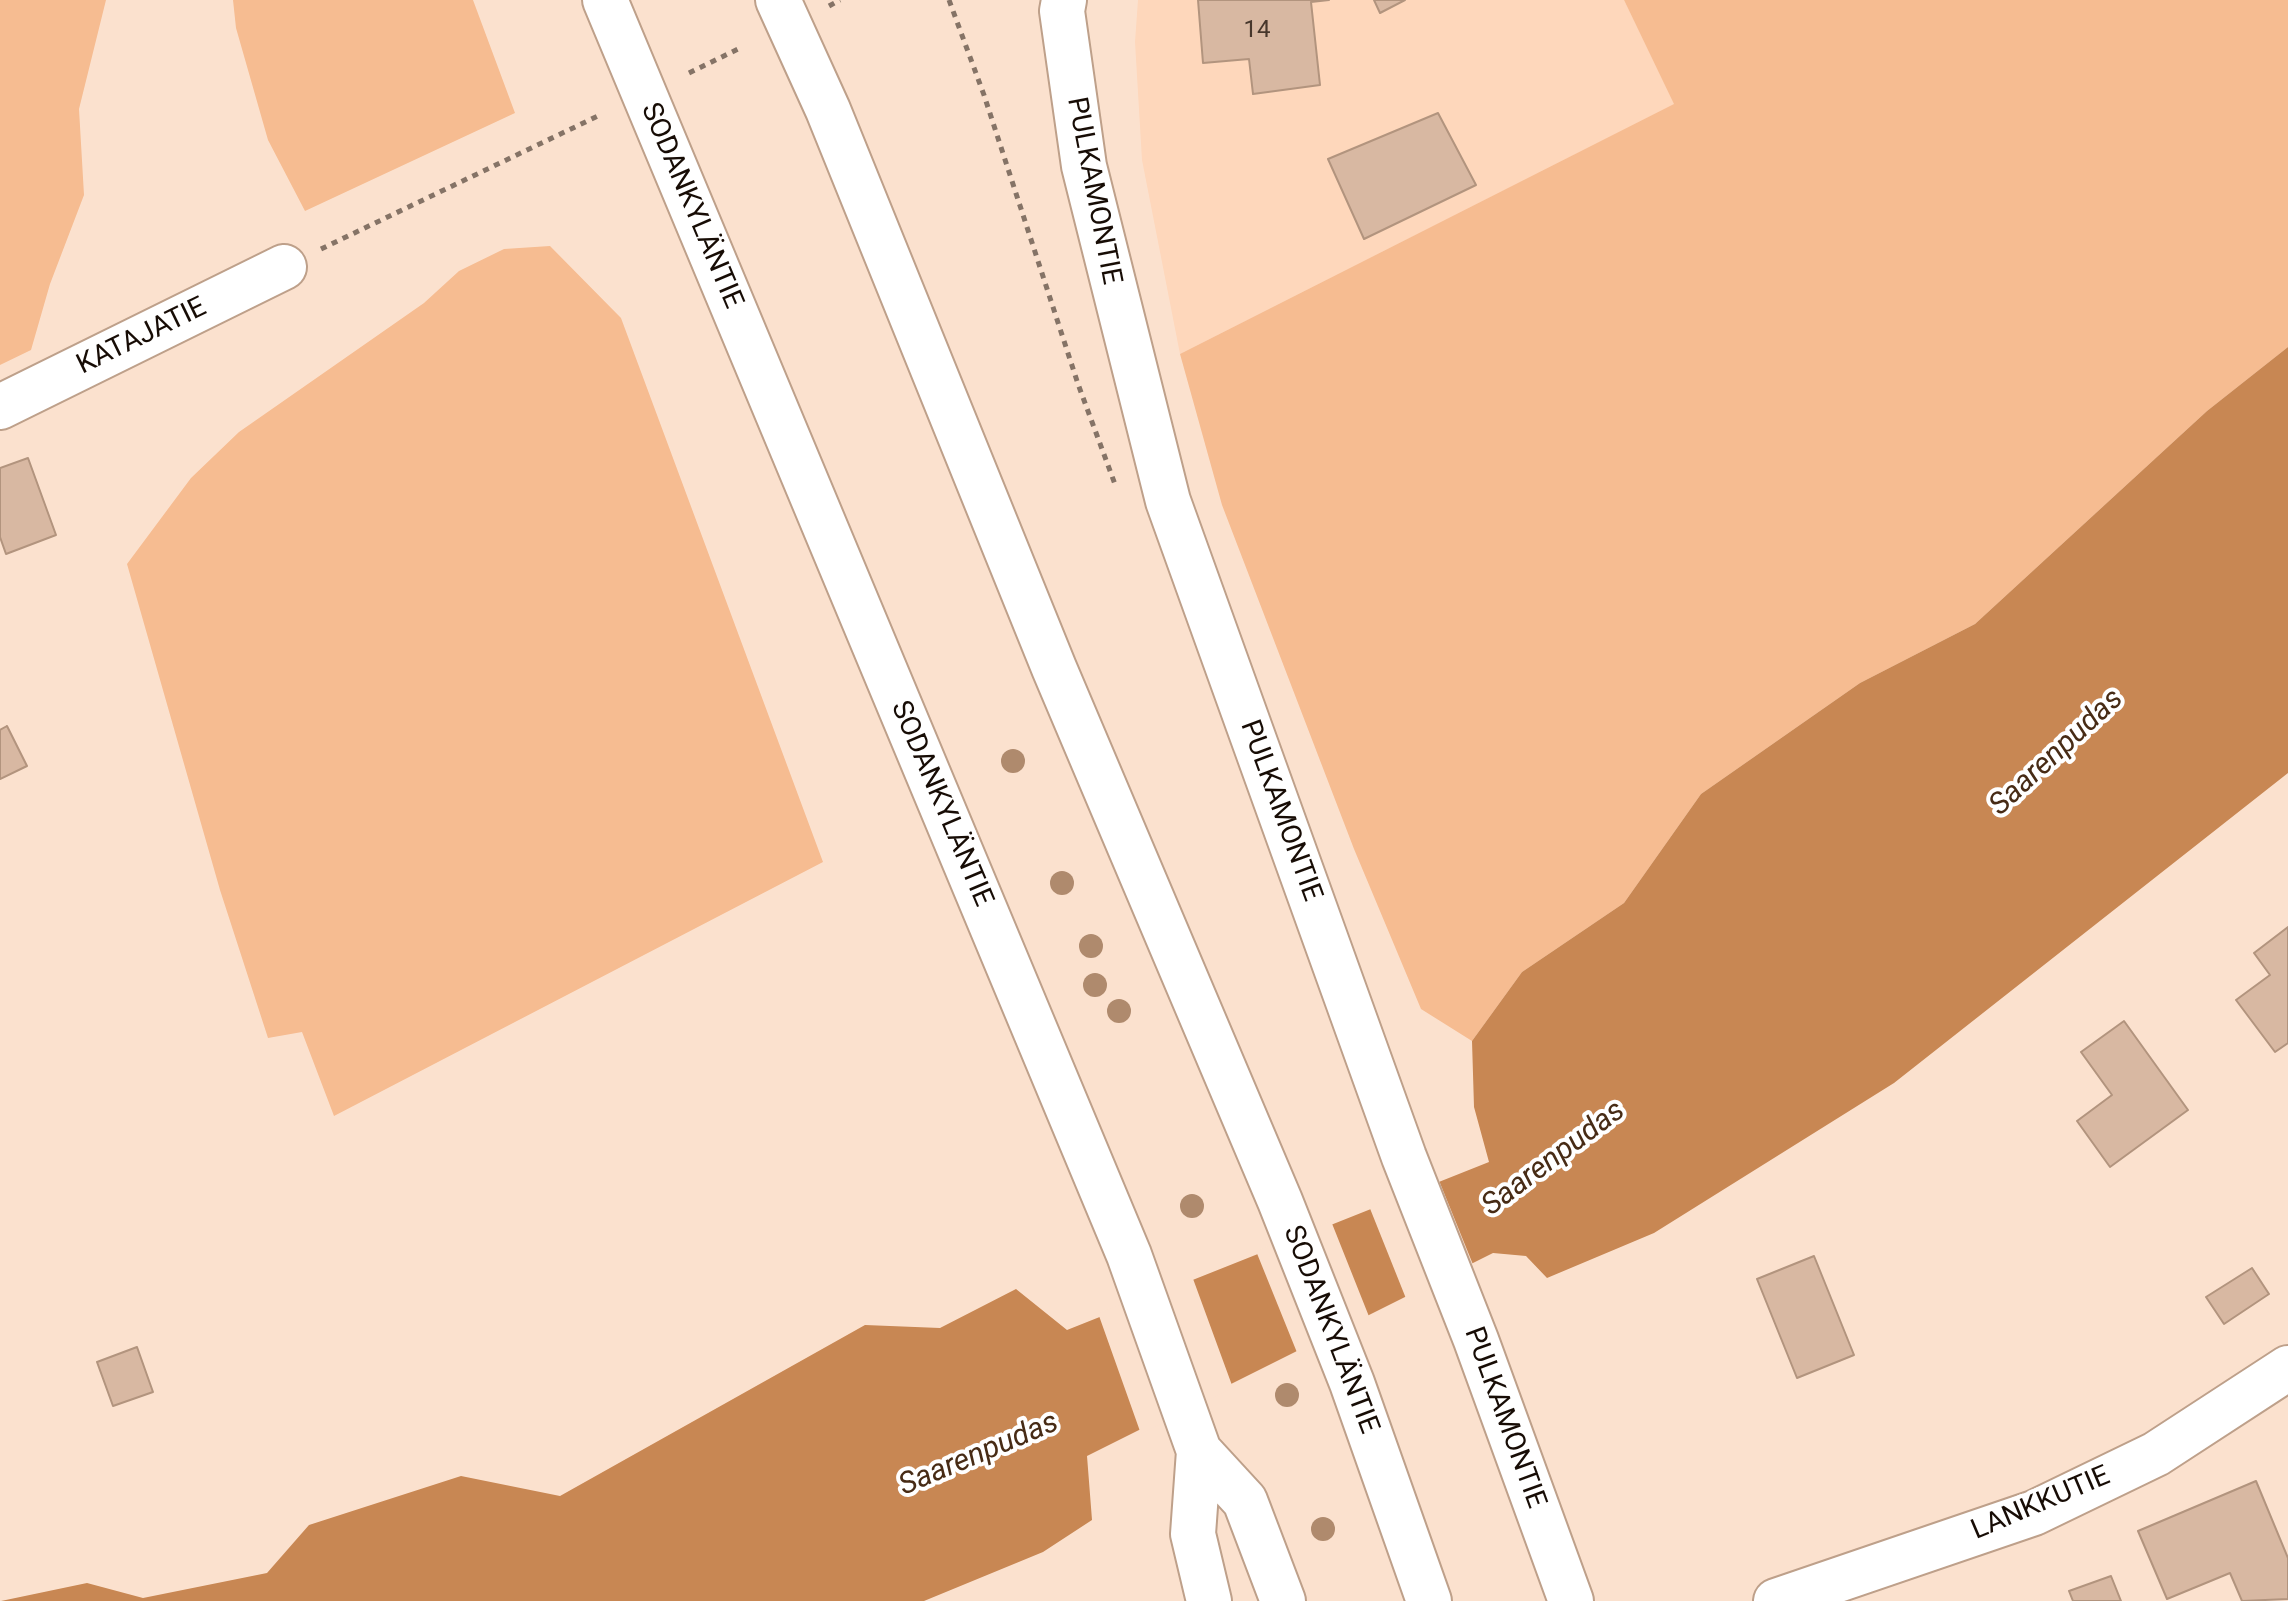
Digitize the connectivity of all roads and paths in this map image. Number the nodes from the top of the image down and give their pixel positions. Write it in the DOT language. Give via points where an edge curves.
graph roads {
  1 [pos="605,0"];
  2 [pos="778,0"];
  3 [pos="1064,0"];
  4 [pos="738,49"];
  5 [pos="689,73"];
  6 [pos="602,114"];
  7 [pos="284,267"];
  8 [pos="0,407"];
  9 [pos="2288,1368"];
  10 [pos="1199,1451"];
  11 [pos="1209,1601"];
  12 [pos="1283,1601"];
  13 [pos="1429,1601"];
  14 [pos="1571,1601"];
  15 [pos="1776,1601"];
  1 -- 10 [label="main road, SODANKYLÄNTIE" via="1129,1255"];
  2 -- 13 [label="main road, SODANKYLÄNTIE" via="1280,1201"];
  3 -- 14 [label="main road, PULKAMONTIE" via="1084,166 1168,501 1404,1157"];
  4 -- 5 [label="path"];
  6 -- 7 [label="path"];
  7 -- 8 [label="main road, KATAJATIE"];
  9 -- 15 [label="main road, LANKKUTIE" via="2156,1454 2034,1513"];
  10 -- 11 [label="main road" via="1193,1534"];
  10 -- 12 [label="main road, SODANKYLÄNTIE" via="1245,1501"];
}
